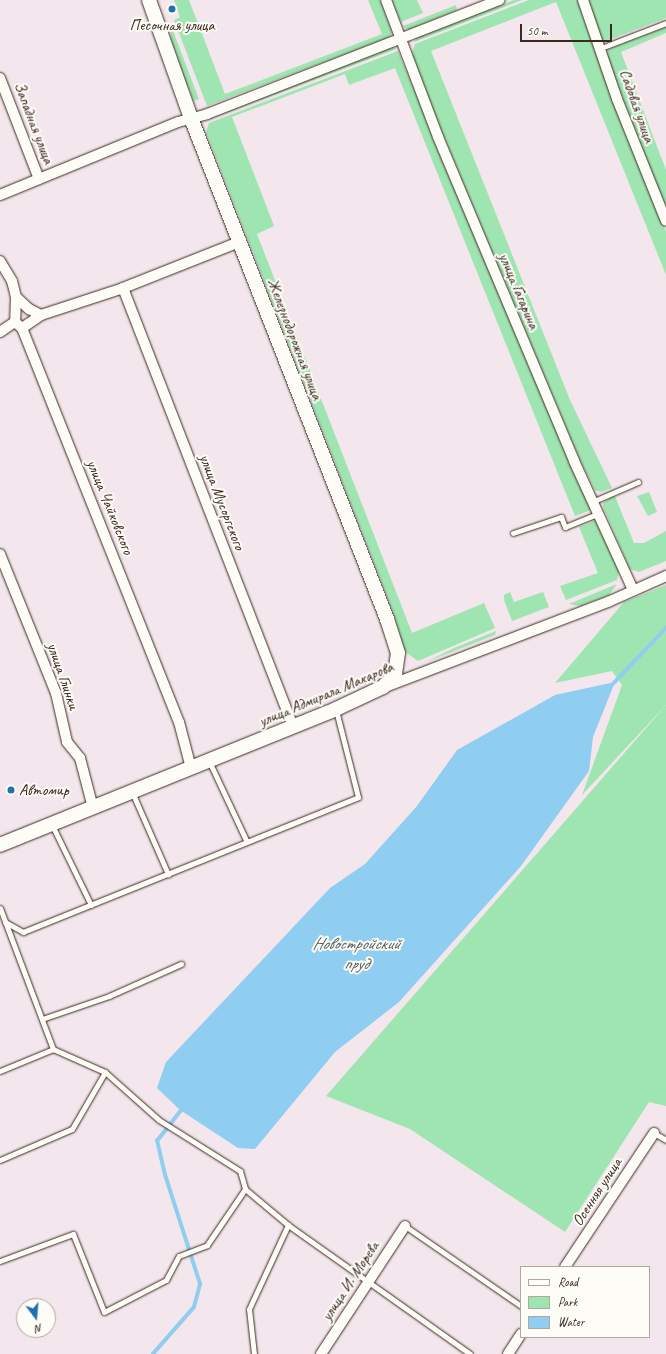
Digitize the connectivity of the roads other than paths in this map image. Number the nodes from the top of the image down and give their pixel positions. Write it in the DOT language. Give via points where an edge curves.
graph roads {
  1 [pos="149,0"];
  2 [pos="386,0"];
  3 [pos="500,0"];
  4 [pos="583,0"];
  5 [pos="666,23"];
  6 [pos="401,38"];
  7 [pos="601,48"];
  8 [pos="0,78"];
  9 [pos="191,118"];
  10 [pos="39,179"];
  11 [pos="0,195"];
  12 [pos="666,221"];
  13 [pos="239,242"];
  14 [pos="0,261"];
  15 [pos="123,288"];
  16 [pos="16,297"];
  17 [pos="41,315"];
  18 [pos="19,325"];
  19 [pos="0,332"];
  20 [pos="638,482"];
  21 [pos="594,501"];
  22 [pos="599,512"];
  23 [pos="513,533"];
  24 [pos="0,554"];
  25 [pos="666,576"];
  26 [pos="633,590"];
  27 [pos="383,687"];
  28 [pos="336,709"];
  29 [pos="293,727"];
  30 [pos="209,760"];
  31 [pos="191,768"];
  32 [pos="132,792"];
  33 [pos="93,808"];
  34 [pos="51,824"];
  35 [pos="247,842"];
  36 [pos="0,845"];
  37 [pos="168,874"];
  38 [pos="90,905"];
  39 [pos="0,908"];
  40 [pos="5,922"];
  41 [pos="181,964"];
  42 [pos="42,1019"];
  43 [pos="53,1049"];
  44 [pos="0,1071"];
  45 [pos="105,1072"];
  46 [pos="654,1133"];
  47 [pos="666,1140"];
  48 [pos="0,1160"];
  49 [pos="245,1189"];
  50 [pos="288,1225"];
  51 [pos="406,1226"];
  52 [pos="0,1261"];
  53 [pos="566,1266"];
  54 [pos="366,1283"];
  55 [pos="520,1305"];
  56 [pos="520,1336"];
  57 [pos="254,1354"];
  58 [pos="321,1354"];
  59 [pos="470,1354"];
  60 [pos="508,1354"];
  1 -- 9 [label="street, Железнодорожная улица"];
  2 -- 6 [label="street, улица Гагарина"];
  3 -- 6 [label="street"];
  4 -- 7 [label="street, Садовая улица"];
  5 -- 7 [label="lane"];
  6 -- 9 [label="street"];
  6 -- 21 [label="street, улица Гагарина" via="438,137 574,461"];
  7 -- 12 [label="street, Садовая улица"];
  8 -- 10 [label="street, Западная улица"];
  9 -- 10 [label="street"];
  9 -- 13 [label="street, Железнодорожная улица"];
  10 -- 11 [label="street"];
  13 -- 15 [label="street"];
  13 -- 27 [label="street, Железнодорожная улица" via="398,653 395,674"];
  14 -- 16 [label="street, улица Чайковского" via="12,281"];
  15 -- 17 [label="street"];
  15 -- 29 [label="street, улица Мусоргского"];
  16 -- 17 [label="street"];
  16 -- 18 [label="street, улица Чайковского"];
  17 -- 18 [label="street"];
  18 -- 19 [label="street"];
  18 -- 31 [label="street, улица Чайковского" via="179,722"];
  20 -- 21 [label="lane"];
  21 -- 22 [label="street, улица Гагарина"];
  22 -- 23 [label="lane" via="565,526 561,517"];
  22 -- 26 [label="street, улица Гагарина"];
  24 -- 33 [label="street, улица Глинки" via="56,693 67,742 80,758"];
  25 -- 26 [label="street, улица Адмирала Макарова"];
  26 -- 27 [label="street, улица Адмирала Макарова"];
  27 -- 28 [label="street, улица Адмирала Макарова"];
  28 -- 29 [label="street, улица Адмирала Макарова"];
  28 -- 35 [label="lane" via="358,797"];
  29 -- 30 [label="street, улица Адмирала Макарова"];
  30 -- 31 [label="street, улица Адмирала Макарова"];
  30 -- 35 [label="lane"];
  31 -- 32 [label="street, улица Адмирала Макарова"];
  32 -- 33 [label="street, улица Адмирала Макарова"];
  32 -- 37 [label="lane"];
  33 -- 34 [label="street, улица Адмирала Макарова"];
  34 -- 36 [label="street, улица Адмирала Макарова"];
  34 -- 38 [label="lane"];
  35 -- 37 [label="lane"];
  37 -- 38 [label="lane"];
  38 -- 40 [label="lane" via="23,932"];
  39 -- 40 [label="lane"];
  40 -- 42 [label="lane"];
  41 -- 42 [label="lane" via="108,996"];
  42 -- 43 [label="lane"];
  43 -- 44 [label="lane"];
  43 -- 45 [label="lane"];
  45 -- 48 [label="lane" via="72,1129"];
  45 -- 49 [label="lane" via="159,1120 240,1171"];
  46 -- 47 [label="lane"];
  46 -- 53 [label="street, Осенняя улица"];
  49 -- 50 [label="lane"];
  49 -- 52 [label="lane" via="207,1245 179,1256 166,1280 104,1312 73,1234"];
  50 -- 54 [label="lane"];
  50 -- 57 [label="lane" via="248,1309"];
  51 -- 54 [label="street, улица И. Морева"];
  51 -- 55 [label="lane"];
  54 -- 58 [label="street, улица И. Морева"];
  54 -- 59 [label="lane"];
  56 -- 60 [label="street"];
}
